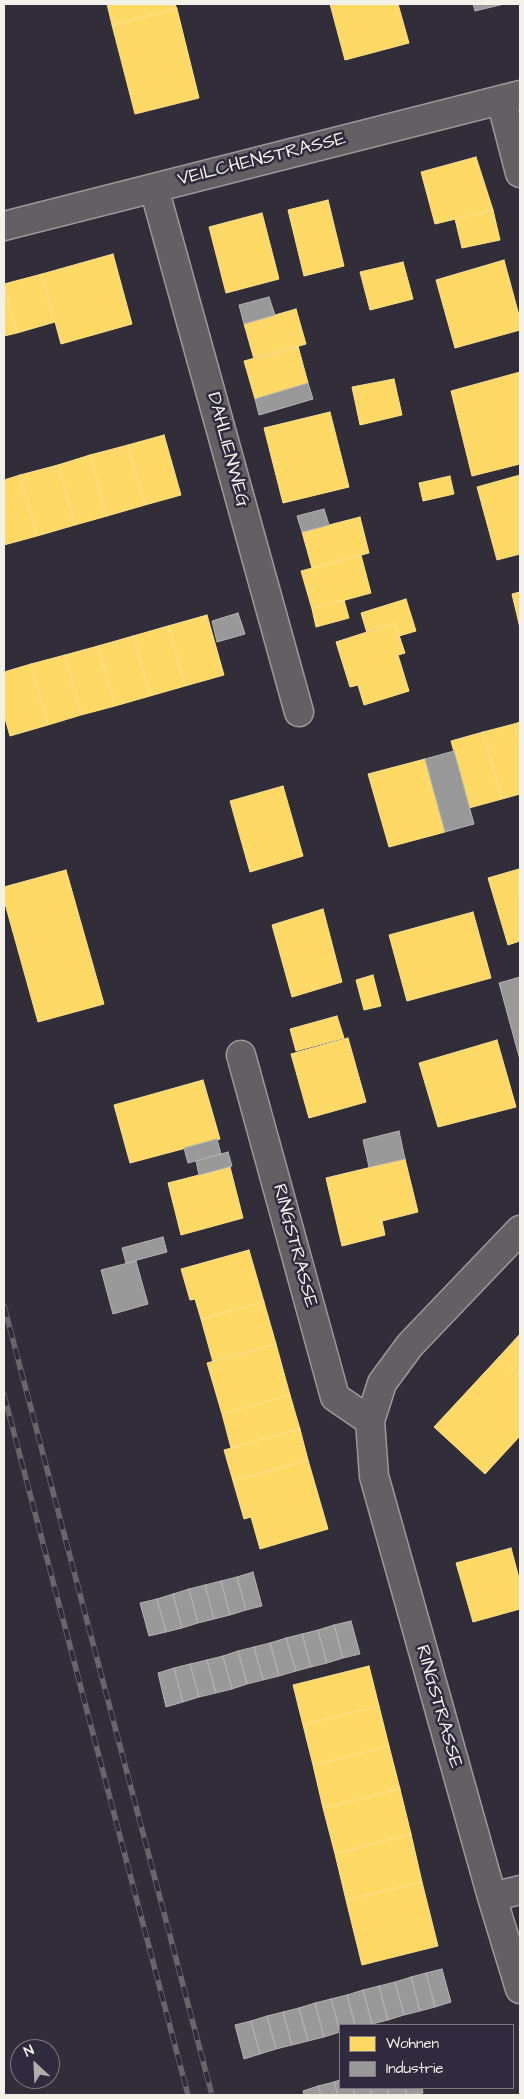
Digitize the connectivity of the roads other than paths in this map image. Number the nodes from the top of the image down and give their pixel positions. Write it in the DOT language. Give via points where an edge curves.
graph roads {
  1 [pos="511,97"];
  2 [pos="520,173"];
  3 [pos="154,188"];
  4 [pos="4,226"];
  5 [pos="299,712"];
  6 [pos="241,1055"];
  7 [pos="520,1230"];
  8 [pos="370,1421"];
  9 [pos="520,1890"];
  10 [pos="492,1898"];
  11 [pos="520,1989"];
  1 -- 2 [label="street"];
  1 -- 3 [label="street, VEILCHENSTRASSE"];
  3 -- 4 [label="street, VEILCHENSTRASSE"];
  3 -- 5 [label="street, DAHLIENWEG"];
  6 -- 8 [label="street, RINGSTRASSE" via="335,1397"];
  7 -- 8 [label="street, RINGSTRASSE" via="410,1345 382,1383"];
  8 -- 10 [label="street, RINGSTRASSE" via="374,1476"];
  9 -- 10 [label="street"];
  10 -- 11 [label="street, RINGSTRASSE"];
}
